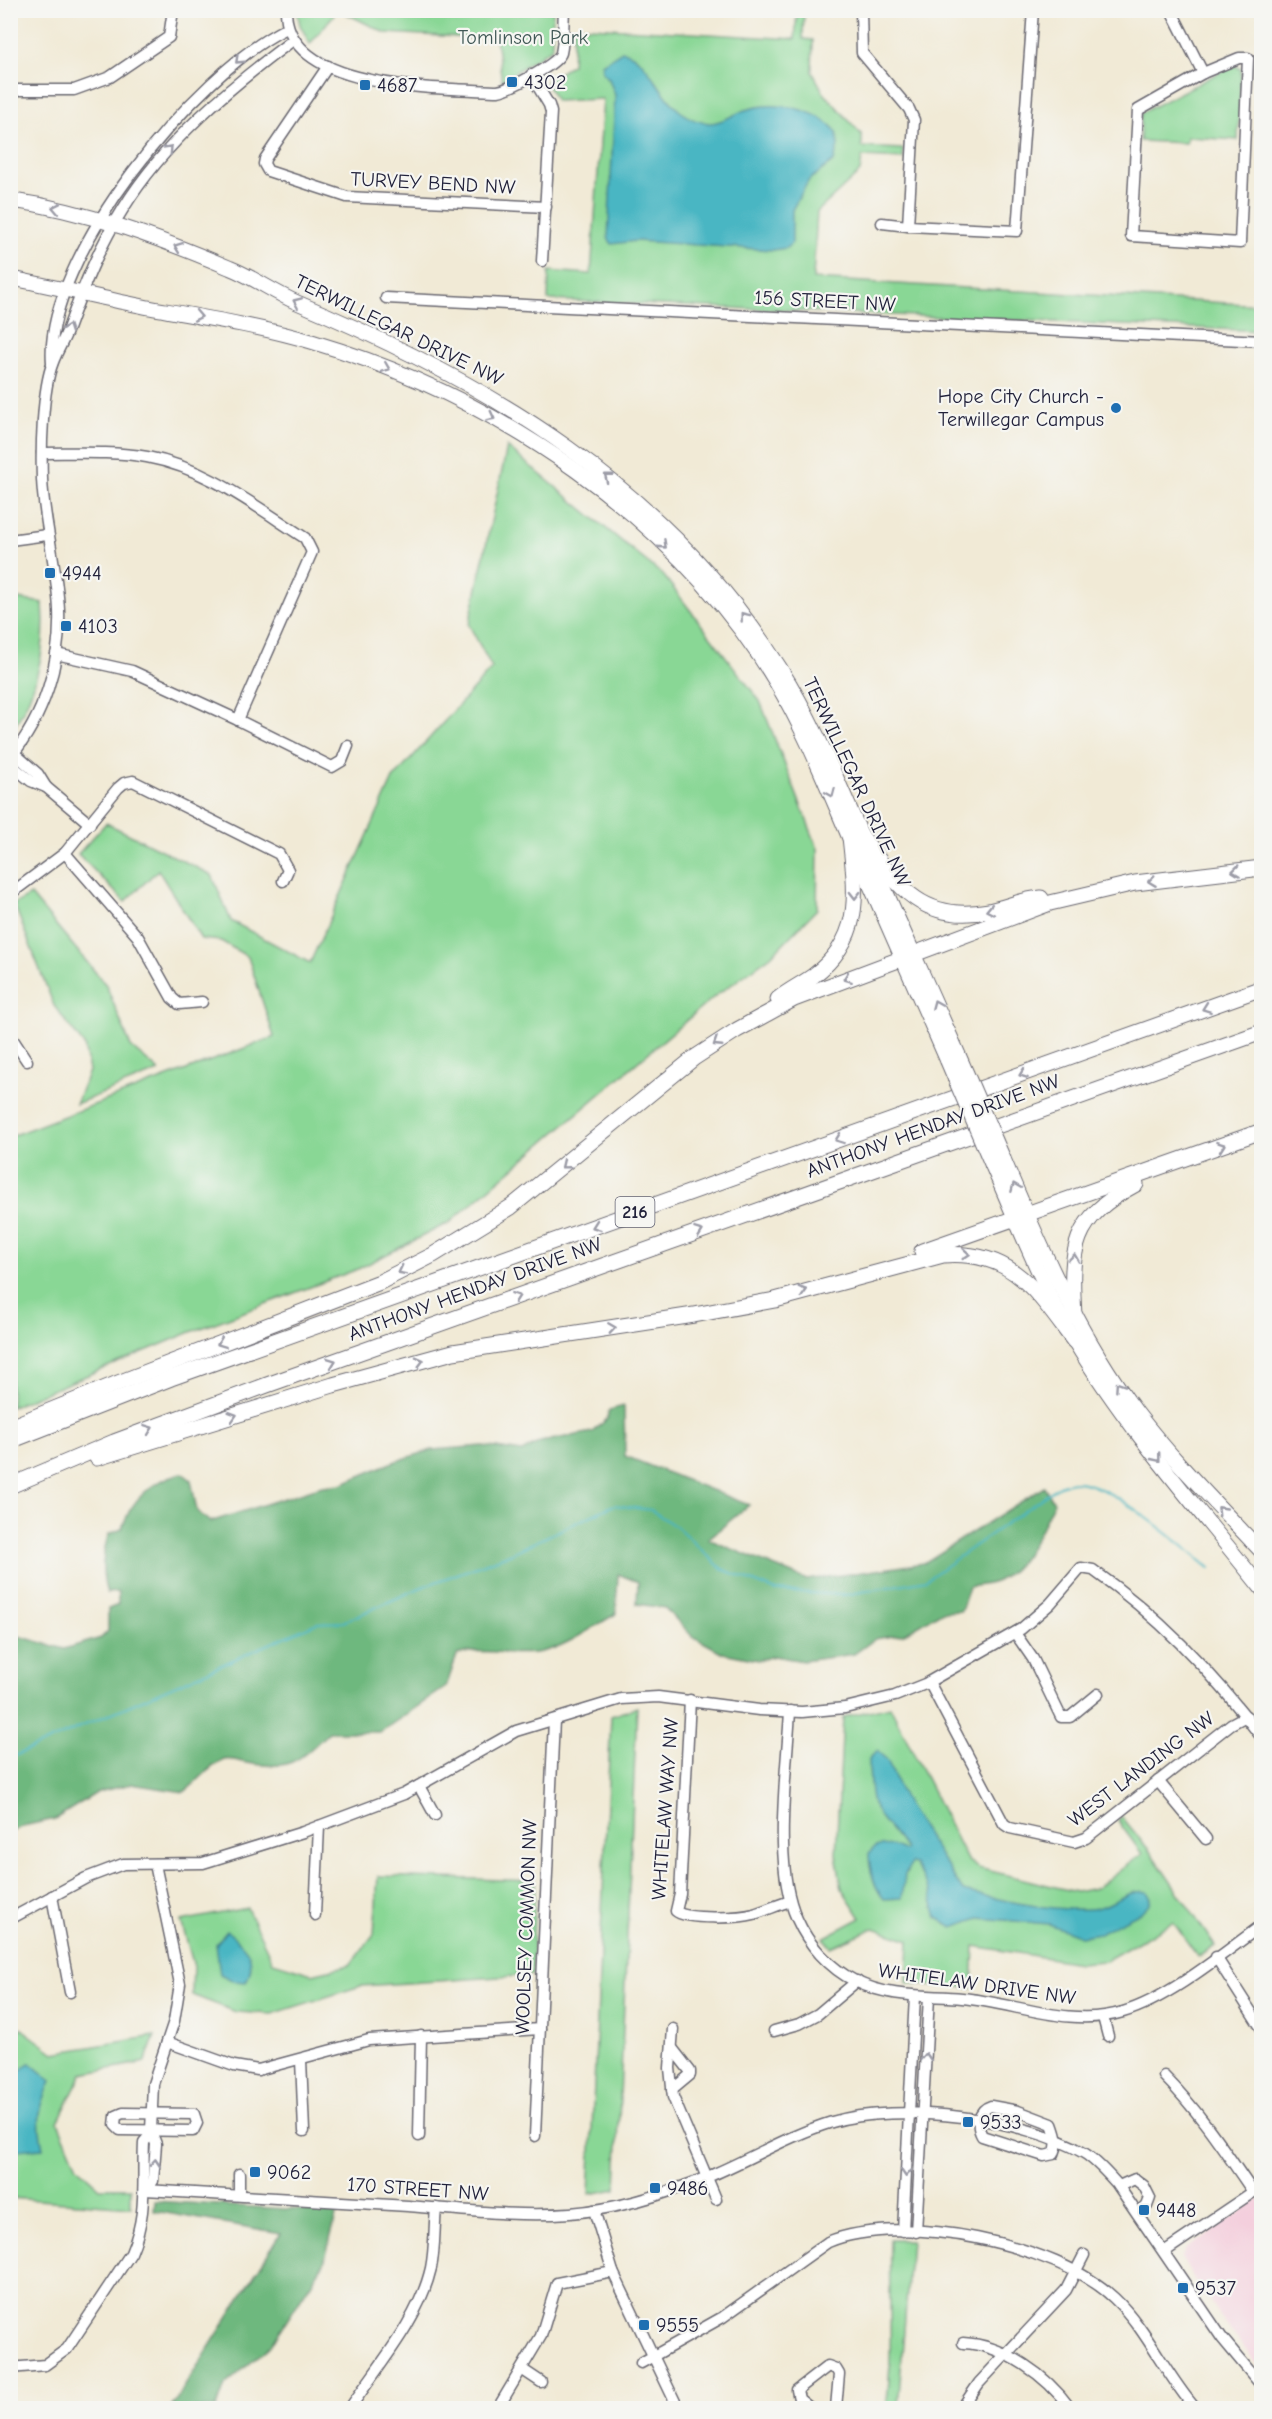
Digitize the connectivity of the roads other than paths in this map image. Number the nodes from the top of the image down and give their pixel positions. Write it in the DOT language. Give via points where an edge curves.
graph roads {
  1 [pos="173,10"];
  2 [pos="286,10"];
  3 [pos="564,10"];
  4 [pos="861,10"];
  5 [pos="1033,10"];
  6 [pos="1171,10"];
  7 [pos="287,28"];
  8 [pos="293,40"];
  9 [pos="328,66"];
  10 [pos="1203,73"];
  11 [pos="531,75"];
  12 [pos="10,90"];
  13 [pos="10,200"];
  14 [pos="546,207"];
  15 [pos="107,221"];
  16 [pos="882,224"];
  17 [pos="908,226"];
  18 [pos="542,261"];
  19 [pos="10,279"];
  20 [pos="66,289"];
  21 [pos="81,292"];
  22 [pos="386,298"];
  23 [pos="1262,340"];
  24 [pos="52,363"];
  25 [pos="42,453"];
  26 [pos="47,535"];
  27 [pos="10,540"];
  28 [pos="56,654"];
  29 [pos="238,720"];
  30 [pos="348,746"];
  31 [pos="12,759"];
  32 [pos="90,824"];
  33 [pos="855,835"];
  34 [pos="65,853"];
  35 [pos="1262,868"];
  36 [pos="283,881"];
  37 [pos="1089,892"];
  38 [pos="10,894"];
  39 [pos="908,955"];
  40 [pos="1262,988"];
  41 [pos="202,1002"];
  42 [pos="767,1012"];
  43 [pos="1262,1032"];
  44 [pos="10,1035"];
  45 [pos="27,1061"];
  46 [pos="1262,1131"];
  47 [pos="1181,1160"];
  48 [pos="1021,1216"];
  49 [pos="828,1284"];
  50 [pos="1074,1316"];
  51 [pos="1074,1341"];
  52 [pos="10,1427"];
  53 [pos="10,1441"];
  54 [pos="36,1475"];
  55 [pos="10,1486"];
  56 [pos="1262,1552"];
  57 [pos="1262,1589"];
  58 [pos="1015,1633"];
  59 [pos="929,1682"];
  60 [pos="1098,1694"];
  61 [pos="690,1700"];
  62 [pos="790,1712"];
  63 [pos="1246,1716"];
  64 [pos="554,1720"];
  65 [pos="1262,1738"];
  66 [pos="1158,1780"];
  67 [pos="419,1786"];
  68 [pos="435,1815"];
  69 [pos="319,1826"];
  70 [pos="1206,1839"];
  71 [pos="155,1864"];
  72 [pos="52,1896"];
  73 [pos="790,1901"];
  74 [pos="315,1915"];
  75 [pos="10,1919"];
  76 [pos="1262,1925"];
  77 [pos="1216,1957"];
  78 [pos="857,1982"];
  79 [pos="70,1992"];
  80 [pos="915,1996"];
  81 [pos="929,1997"];
  82 [pos="1102,2017"];
  83 [pos="540,2029"];
  84 [pos="1262,2029"];
  85 [pos="673,2030"];
  86 [pos="774,2031"];
  87 [pos="421,2036"];
  88 [pos="1108,2036"];
  89 [pos="167,2042"];
  90 [pos="672,2048"];
  91 [pos="301,2060"];
  92 [pos="1164,2076"];
  93 [pos="672,2090"];
  94 [pos="151,2113"];
  95 [pos="909,2114"];
  96 [pos="922,2115"];
  97 [pos="979,2120"];
  98 [pos="151,2132"];
  99 [pos="304,2132"];
  100 [pos="419,2136"];
  101 [pos="536,2136"];
  102 [pos="1057,2141"];
  103 [pos="239,2174"];
  104 [pos="706,2177"];
  105 [pos="1119,2186"];
  106 [pos="1257,2189"];
  107 [pos="146,2190"];
  108 [pos="239,2195"];
  109 [pos="716,2199"];
  110 [pos="436,2208"];
  111 [pos="594,2210"];
  112 [pos="1138,2214"];
  113 [pos="903,2231"];
  114 [pos="916,2232"];
  115 [pos="1164,2252"];
  116 [pos="1084,2255"];
  117 [pos="613,2272"];
  118 [pos="1076,2272"];
  119 [pos="548,2274"];
  120 [pos="630,2279"];
  121 [pos="556,2283"];
  122 [pos="619,2284"];
  123 [pos="963,2343"];
  124 [pos="652,2356"];
  125 [pos="1005,2356"];
  126 [pos="641,2362"];
  127 [pos="10,2368"];
  128 [pos="523,2370"];
  129 [pos="541,2382"];
  130 [pos="1262,2386"];
  131 [pos="350,2409"];
  132 [pos="498,2409"];
  133 [pos="678,2409"];
  134 [pos="810,2409"];
  135 [pos="836,2409"];
  136 [pos="962,2409"];
  137 [pos="1070,2409"];
  138 [pos="1195,2409"];
  1 -- 12 [label="street" via="169,37 110,77 74,90"];
  2 -- 7 [label="street"];
  3 -- 11 [label="street" via="561,54"];
  4 -- 17 [label="street" via="862,53 913,116"];
  5 -- 17 [label="street" via="1017,231"];
  6 -- 10 [label="street"];
  7 -- 8 [label="street"];
  7 -- 15 [label="street, one-way" via="250,51 165,130 124,183"];
  8 -- 9 [label="street" via="306,54"];
  15 -- 8 [label="street, one-way" via="167,150"];
  9 -- 11 [label="street" via="395,85 498,91"];
  9 -- 14 [label="street, TURVEY BEND NW" via="265,159 268,171 347,197"];
  10 -- 10 [label="street" via="1248,58 1240,243 1131,236 1138,110"];
  11 -- 14 [label="street" via="551,112"];
  15 -- 13 [label="main road, TERWILLEGAR DRIVE NW, one-way" via="57,207"];
  14 -- 18 [label="street"];
  15 -- 20 [label="street"];
  15 -- 21 [label="street"];
  33 -- 15 [label="main road, TERWILLEGAR DRIVE NW, one-way" via="808,718 754,628 672,535 611,480 521,414 437,367 232,269"];
  16 -- 17 [label="street"];
  19 -- 20 [label="main road, TERWILLEGAR DRIVE NW"];
  20 -- 21 [label="main road, TERWILLEGAR DRIVE NW"];
  20 -- 24 [label="street" via="55,320"];
  24 -- 21 [label="street, one-way"];
  21 -- 33 [label="main road, TERWILLEGAR DRIVE NW, one-way" via="269,330 335,349 462,402 559,458 612,498 712,593 776,682"];
  22 -- 23 [label="street, 156 STREET NW"];
  24 -- 25 [label="street"];
  25 -- 26 [label="street"];
  25 -- 29 [label="street" via="137,456 188,469 221,484 309,542 311,560"];
  26 -- 27 [label="street"];
  26 -- 28 [label="street" via="59,609"];
  28 -- 29 [label="street" via="132,671"];
  28 -- 31 [label="street" via="41,709"];
  29 -- 30 [label="street" via="332,767 342,761"];
  31 -- 32 [label="street" via="38,774 46,787"];
  32 -- 34 [label="street"];
  32 -- 36 [label="street" via="118,788 133,781 279,854 288,870"];
  37 -- 33 [label="highway, one-way" via="1034,898 988,911 941,911 908,895"];
  33 -- 39 [label="main road, TERWILLEGAR DRIVE NW"];
  33 -- 42 [label="highway, one-way" via="856,894 850,929 836,954 814,975 780,997"];
  34 -- 38 [label="street"];
  34 -- 41 [label="street" via="138,937 172,998 179,1004"];
  35 -- 37 [label="highway, one-way"];
  37 -- 39 [label="highway"];
  39 -- 42 [label="highway, one-way"];
  39 -- 48 [label="main road, TERWILLEGAR DRIVE NW, bridge"];
  40 -- 53 [label="highway, ANTHONY HENDAY DRIVE NW / 216, one-way" via="171,1378"];
  42 -- 52 [label="highway, one-way" via="694,1058 511,1207 434,1255 380,1282"];
  54 -- 43 [label="highway, ANTHONY HENDAY DRIVE NW / 216, one-way" via="267,1385"];
  44 -- 45 [label="street"];
  47 -- 46 [label="highway, one-way"];
  47 -- 48 [label="highway"];
  50 -- 47 [label="highway, one-way" via="1073,1254 1084,1225 1115,1195"];
  48 -- 49 [label="highway"];
  48 -- 50 [label="main road, TERWILLEGAR DRIVE NW"];
  48 -- 51 [label="main road, TERWILLEGAR DRIVE NW" via="1040,1275"];
  49 -- 51 [label="highway, one-way" via="943,1255 985,1257 1002,1263 1032,1285"];
  54 -- 49 [label="highway, one-way" via="453,1352 694,1316 775,1300"];
  56 -- 50 [label="main road, TERWILLEGAR DRIVE NW, one-way" via="1193,1481 1137,1412"];
  51 -- 57 [label="main road, TERWILLEGAR DRIVE NW, one-way" via="1130,1424"];
  54 -- 55 [label="highway, ANTHONY HENDAY DRIVE NW / 216"];
  58 -- 59 [label="street"];
  58 -- 60 [label="street" via="1033,1659 1061,1717 1070,1718"];
  58 -- 63 [label="street" via="1050,1604 1078,1569 1088,1567 1164,1625 1197,1657"];
  59 -- 62 [label="street" via="895,1696 845,1708"];
  59 -- 66 [label="street, WEST LANDING NW" via="995,1809 1010,1828 1081,1842"];
  61 -- 62 [label="street"];
  61 -- 64 [label="street" via="630,1698"];
  61 -- 73 [label="street, WHITELAW WAY NW" via="676,1911 683,1915 732,1917"];
  62 -- 73 [label="street, WHITELAW DRIVE NW" via="783,1868"];
  63 -- 65 [label="street"];
  63 -- 66 [label="street, WEST LANDING NW"];
  64 -- 67 [label="street" via="502,1738"];
  64 -- 83 [label="street, WOOLSEY COMMON NW"];
  66 -- 70 [label="street"];
  67 -- 68 [label="street"];
  67 -- 69 [label="street"];
  69 -- 71 [label="street" via="215,1860"];
  69 -- 74 [label="street"];
  71 -- 72 [label="street" via="123,1864"];
  71 -- 89 [label="street" via="180,1984"];
  72 -- 75 [label="street"];
  72 -- 79 [label="street"];
  73 -- 78 [label="street, WHITELAW DRIVE NW" via="812,1945"];
  76 -- 77 [label="street, WHITELAW DRIVE NW"];
  77 -- 82 [label="street, WHITELAW DRIVE NW" via="1160,1995 1135,2008"];
  77 -- 84 [label="street"];
  78 -- 80 [label="street, WHITELAW DRIVE NW"];
  78 -- 86 [label="street" via="818,2014"];
  80 -- 81 [label="street, WHITELAW DRIVE NW"];
  80 -- 95 [label="street"];
  81 -- 82 [label="street, WHITELAW DRIVE NW" via="999,2003 1074,2018"];
  96 -- 81 [label="street, one-way"];
  82 -- 88 [label="street"];
  83 -- 87 [label="street"];
  83 -- 101 [label="street, WOOLSEY COMMON NW"];
  85 -- 90 [label="street"];
  87 -- 91 [label="street" via="369,2040"];
  87 -- 100 [label="street"];
  89 -- 91 [label="street" via="234,2066 258,2070"];
  89 -- 94 [label="street" via="153,2084"];
  90 -- 93 [label="street"];
  90 -- 93 [label="street" via="690,2070 690,2075"];
  91 -- 99 [label="street"];
  92 -- 106 [label="street" via="1189,2101"];
  93 -- 104 [label="street"];
  94 -- 98 [label="street"];
  94 -- 98 [label="street" via="123,2113 116,2116 115,2125 120,2130"];
  94 -- 98 [label="street" via="194,2114 197,2123 193,2131"];
  95 -- 96 [label="street, 170 STREET NW"];
  95 -- 104 [label="street, 170 STREET NW" via="835,2121"];
  95 -- 113 [label="street, one-way"];
  96 -- 97 [label="street, 170 STREET NW"];
  96 -- 114 [label="street"];
  97 -- 102 [label="street, 170 STREET NW"];
  97 -- 102 [label="street" via="982,2111 991,2106 1018,2111 1052,2124"];
  97 -- 102 [label="street" via="980,2131 988,2139 1044,2156 1054,2154"];
  98 -- 107 [label="street" via="144,2142 142,2176"];
  102 -- 105 [label="street, 170 STREET NW" via="1084,2154"];
  103 -- 108 [label="street"];
  104 -- 109 [label="street"];
  104 -- 111 [label="street, 170 STREET NW" via="670,2191"];
  105 -- 112 [label="street, 170 STREET NW"];
  105 -- 112 [label="street" via="1135,2179 1144,2186 1150,2198 1148,2206"];
  106 -- 115 [label="street"];
  107 -- 108 [label="street, 170 STREET NW"];
  107 -- 127 [label="street" via="139,2235 131,2253 67,2349 45,2365"];
  108 -- 110 [label="street, 170 STREET NW"];
  110 -- 111 [label="street, 170 STREET NW" via="540,2215"];
  110 -- 131 [label="street" via="431,2268 421,2294 403,2330"];
  111 -- 117 [label="street"];
  112 -- 115 [label="street, 170 STREET NW"];
  113 -- 114 [label="street"];
  113 -- 124 [label="street" via="867,2231 828,2242 723,2317"];
  114 -- 118 [label="street" via="978,2237"];
  115 -- 130 [label="street, 170 STREET NW" via="1222,2338"];
  116 -- 118 [label="street"];
  117 -- 121 [label="street"];
  117 -- 122 [label="street"];
  118 -- 125 [label="street" via="1066,2290"];
  118 -- 138 [label="street" via="1122,2306"];
  119 -- 121 [label="street"];
  120 -- 122 [label="street"];
  121 -- 128 [label="street" via="541,2336"];
  122 -- 124 [label="street"];
  123 -- 125 [label="street"];
  124 -- 126 [label="street"];
  124 -- 133 [label="street"];
  125 -- 136 [label="street" via="979,2383"];
  125 -- 137 [label="street" via="1043,2377"];
  128 -- 129 [label="street"];
  128 -- 132 [label="street"];
  134 -- 135 [label="street" via="799,2399 797,2390 828,2366 839,2374"];
}
